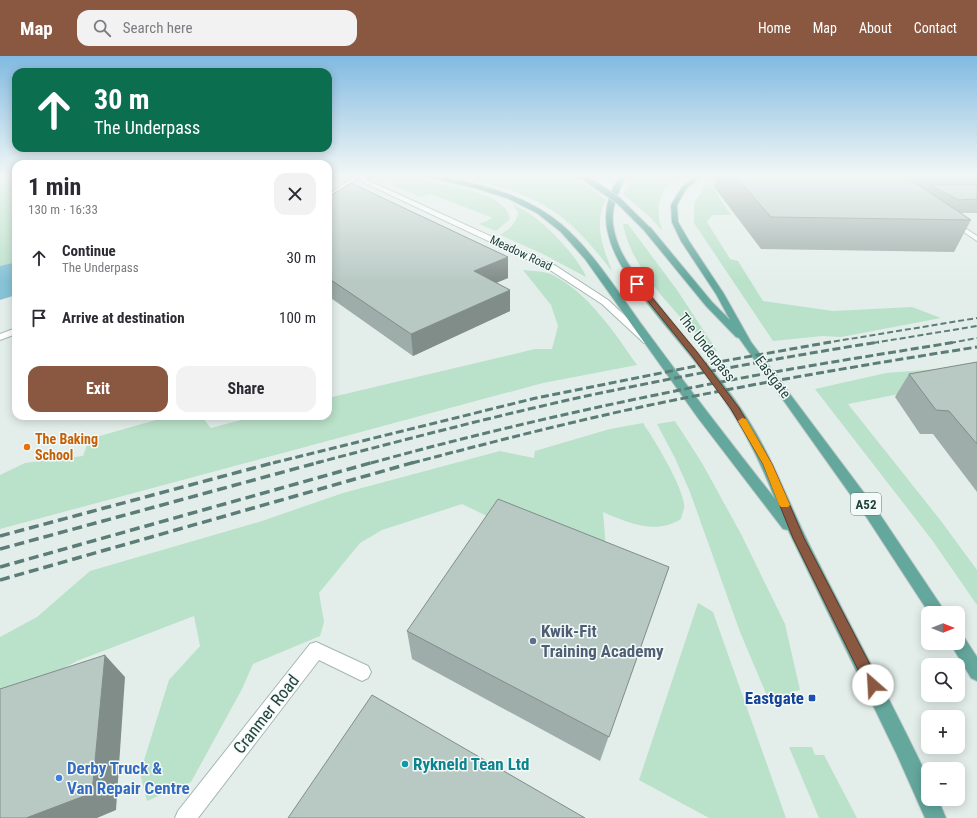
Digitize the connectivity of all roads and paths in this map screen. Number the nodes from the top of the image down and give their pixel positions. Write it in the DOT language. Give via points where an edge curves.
graph roads {
  1 [pos="431,212"];
  2 [pos="539,212"];
  3 [pos="610,212"];
  4 [pos="631,212"];
  5 [pos="674,212"];
  6 [pos="945,217"];
  7 [pos="977,239"];
  8 [pos="12,332"];
  9 [pos="0,337"];
  10 [pos="747,343"];
  11 [pos="654,347"];
  12 [pos="799,538"];
  13 [pos="933,606"];
  14 [pos="963,650"];
  15 [pos="362,672"];
  16 [pos="977,672"];
  17 [pos="185,818"];
  18 [pos="936,818"];
  1 -- 11 [label="street, Meadow Road" via="570,278 605,302"];
  2 -- 11 [label="main road" via="555,222 588,257"];
  3 -- 12 [label="main road, The Underpass" via="609,222 618,252 637,284 734,408 767,464"];
  4 -- 10 [label="main road, bridge" via="704,299"];
  5 -- 10 [label="main road, Eastgate / A52" via="675,222 685,241 720,294"];
  6 -- 7 [label="street"];
  8 -- 9 [label="street"];
  10 -- 13 [label="main road, Eastgate / A52" via="872,514"];
  11 -- 12 [label="main road" via="702,415"];
  12 -- 18 [label="main road"];
  14 -- 16 [label="main road"];
  15 -- 17 [label="street, Cranmer Road" via="316,650"];
}
